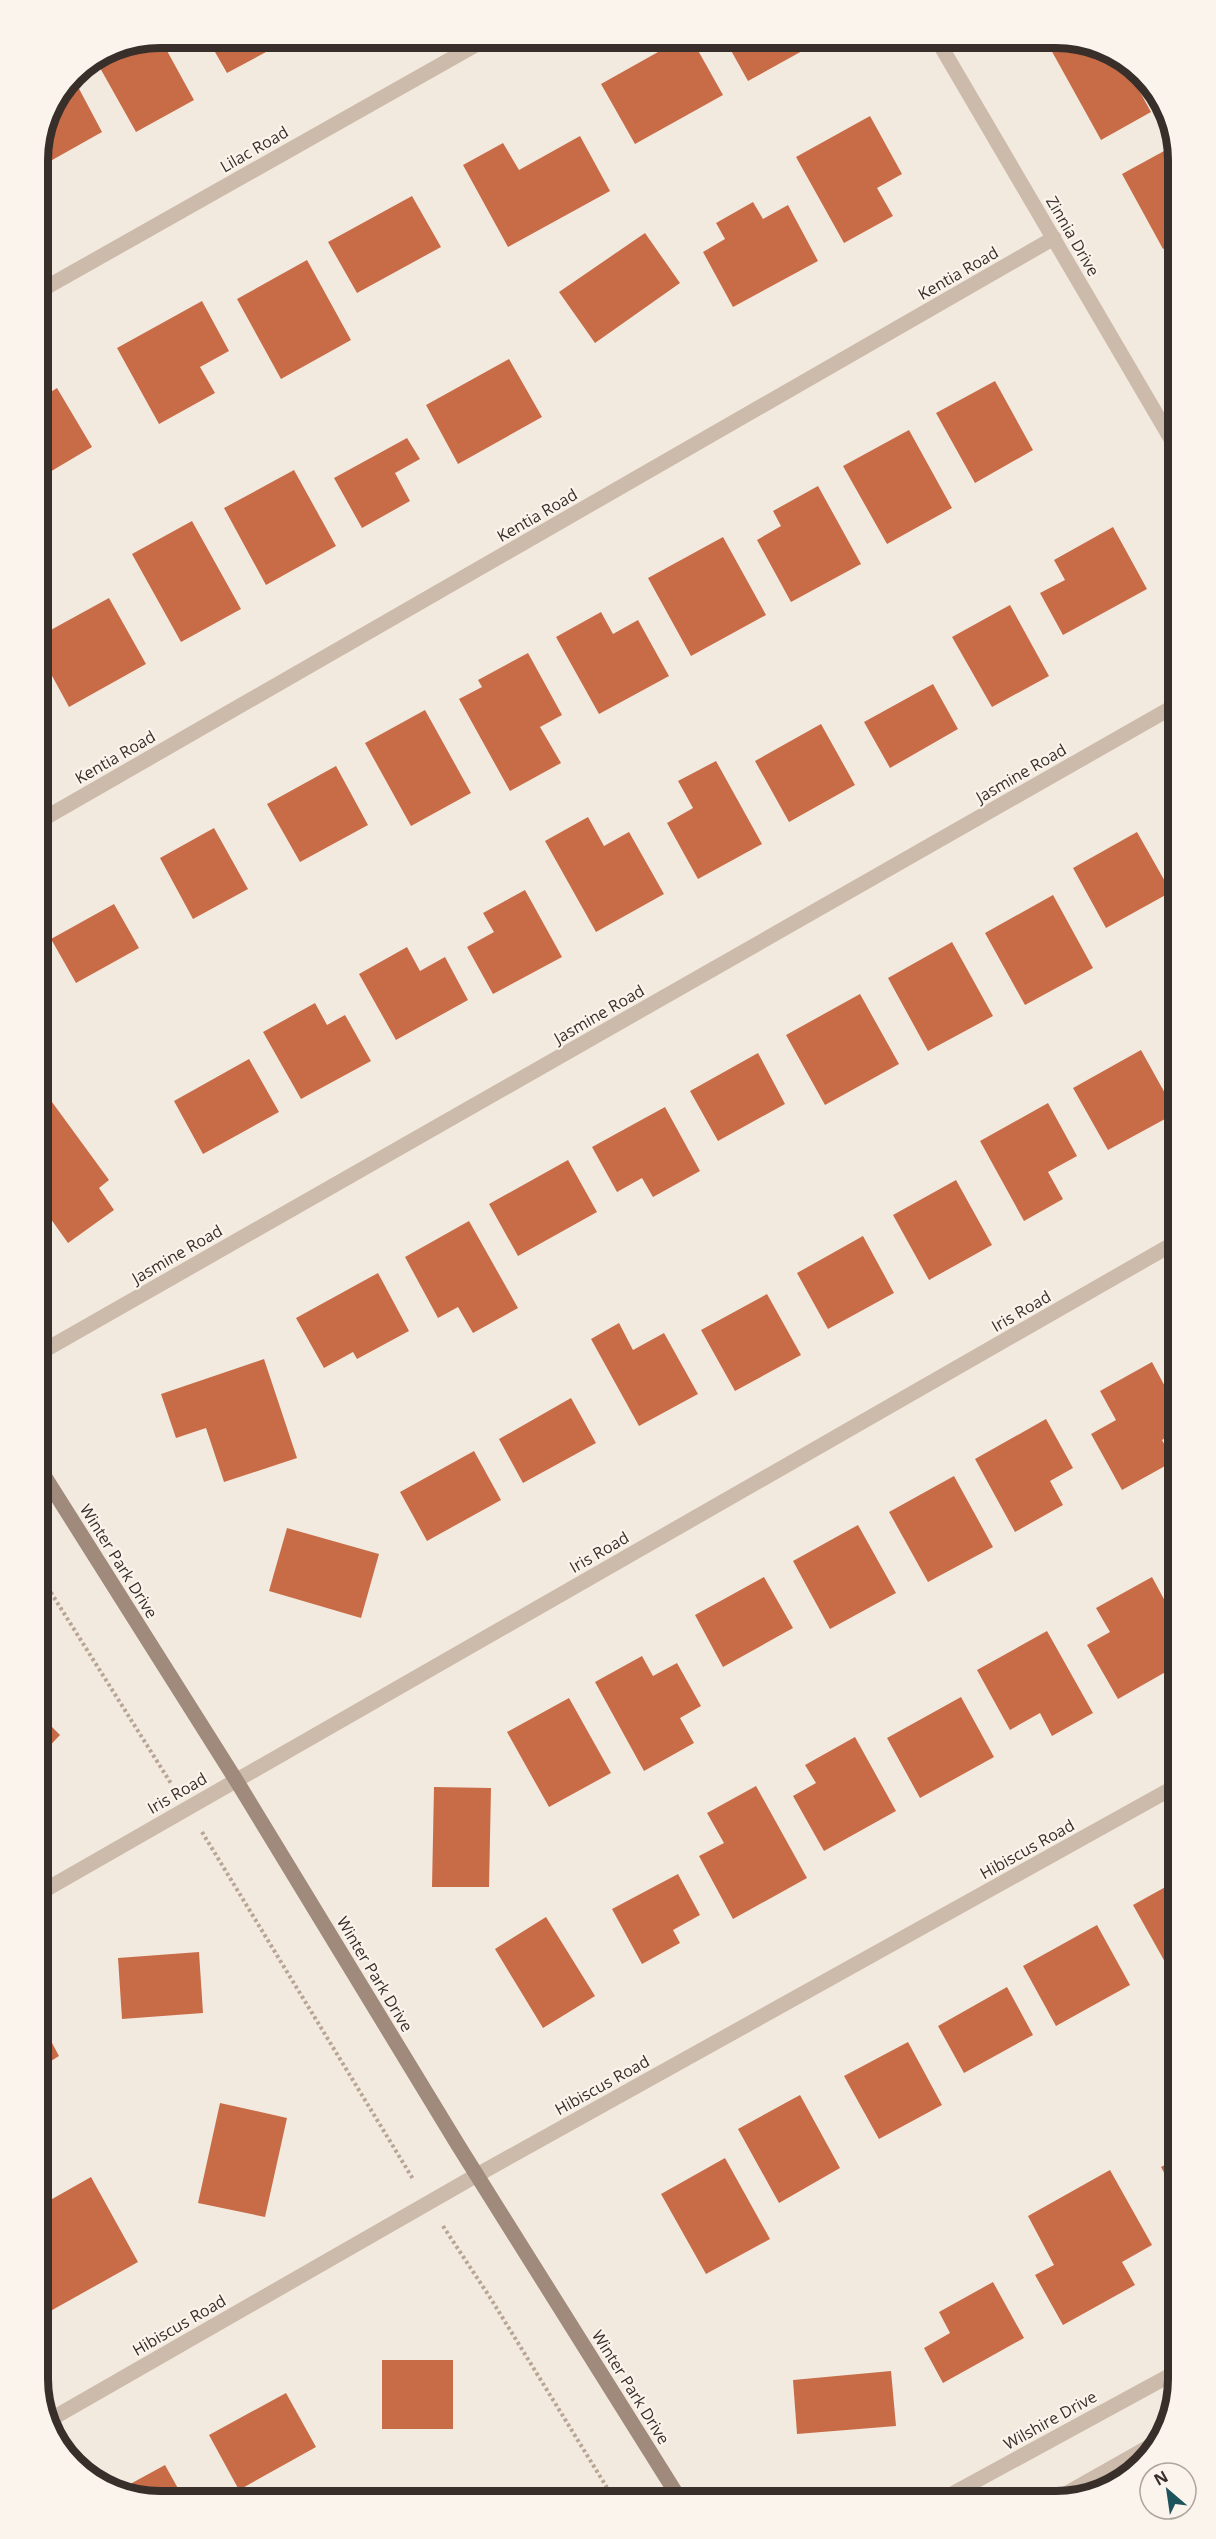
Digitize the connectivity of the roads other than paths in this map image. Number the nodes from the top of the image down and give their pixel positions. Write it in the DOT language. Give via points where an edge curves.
graph roads {
  1 [pos="470,48"];
  2 [pos="942,48"];
  3 [pos="1054,238"];
  4 [pos="48,286"];
  5 [pos="1168,432"];
  6 [pos="1168,710"];
  7 [pos="48,816"];
  8 [pos="1168,1247"];
  9 [pos="48,1348"];
  10 [pos="48,1482"];
  11 [pos="236,1780"];
  12 [pos="1168,1791"];
  13 [pos="48,1888"];
  14 [pos="477,2175"];
  15 [pos="1168,2377"];
  16 [pos="55,2417"];
  17 [pos="1141,2452"];
  18 [pos="1075,2489"];
  19 [pos="675,2491"];
  20 [pos="957,2491"];
  1 -- 4 [label="street, Lilac Road"];
  2 -- 3 [label="street, Zinnia Drive"];
  3 -- 5 [label="street, Zinnia Drive"];
  3 -- 7 [label="street, Kentia Road"];
  6 -- 9 [label="street, Jasmine Road"];
  8 -- 11 [label="street, Iris Road"];
  10 -- 11 [label="street, Winter Park Drive"];
  11 -- 13 [label="street, Iris Road"];
  11 -- 14 [label="street, Winter Park Drive"];
  12 -- 14 [label="street, Hibiscus Road"];
  14 -- 16 [label="street, Hibiscus Road"];
  14 -- 19 [label="street, Winter Park Drive"];
  15 -- 20 [label="street, Wilshire Drive"];
  17 -- 18 [label="street"];
}
